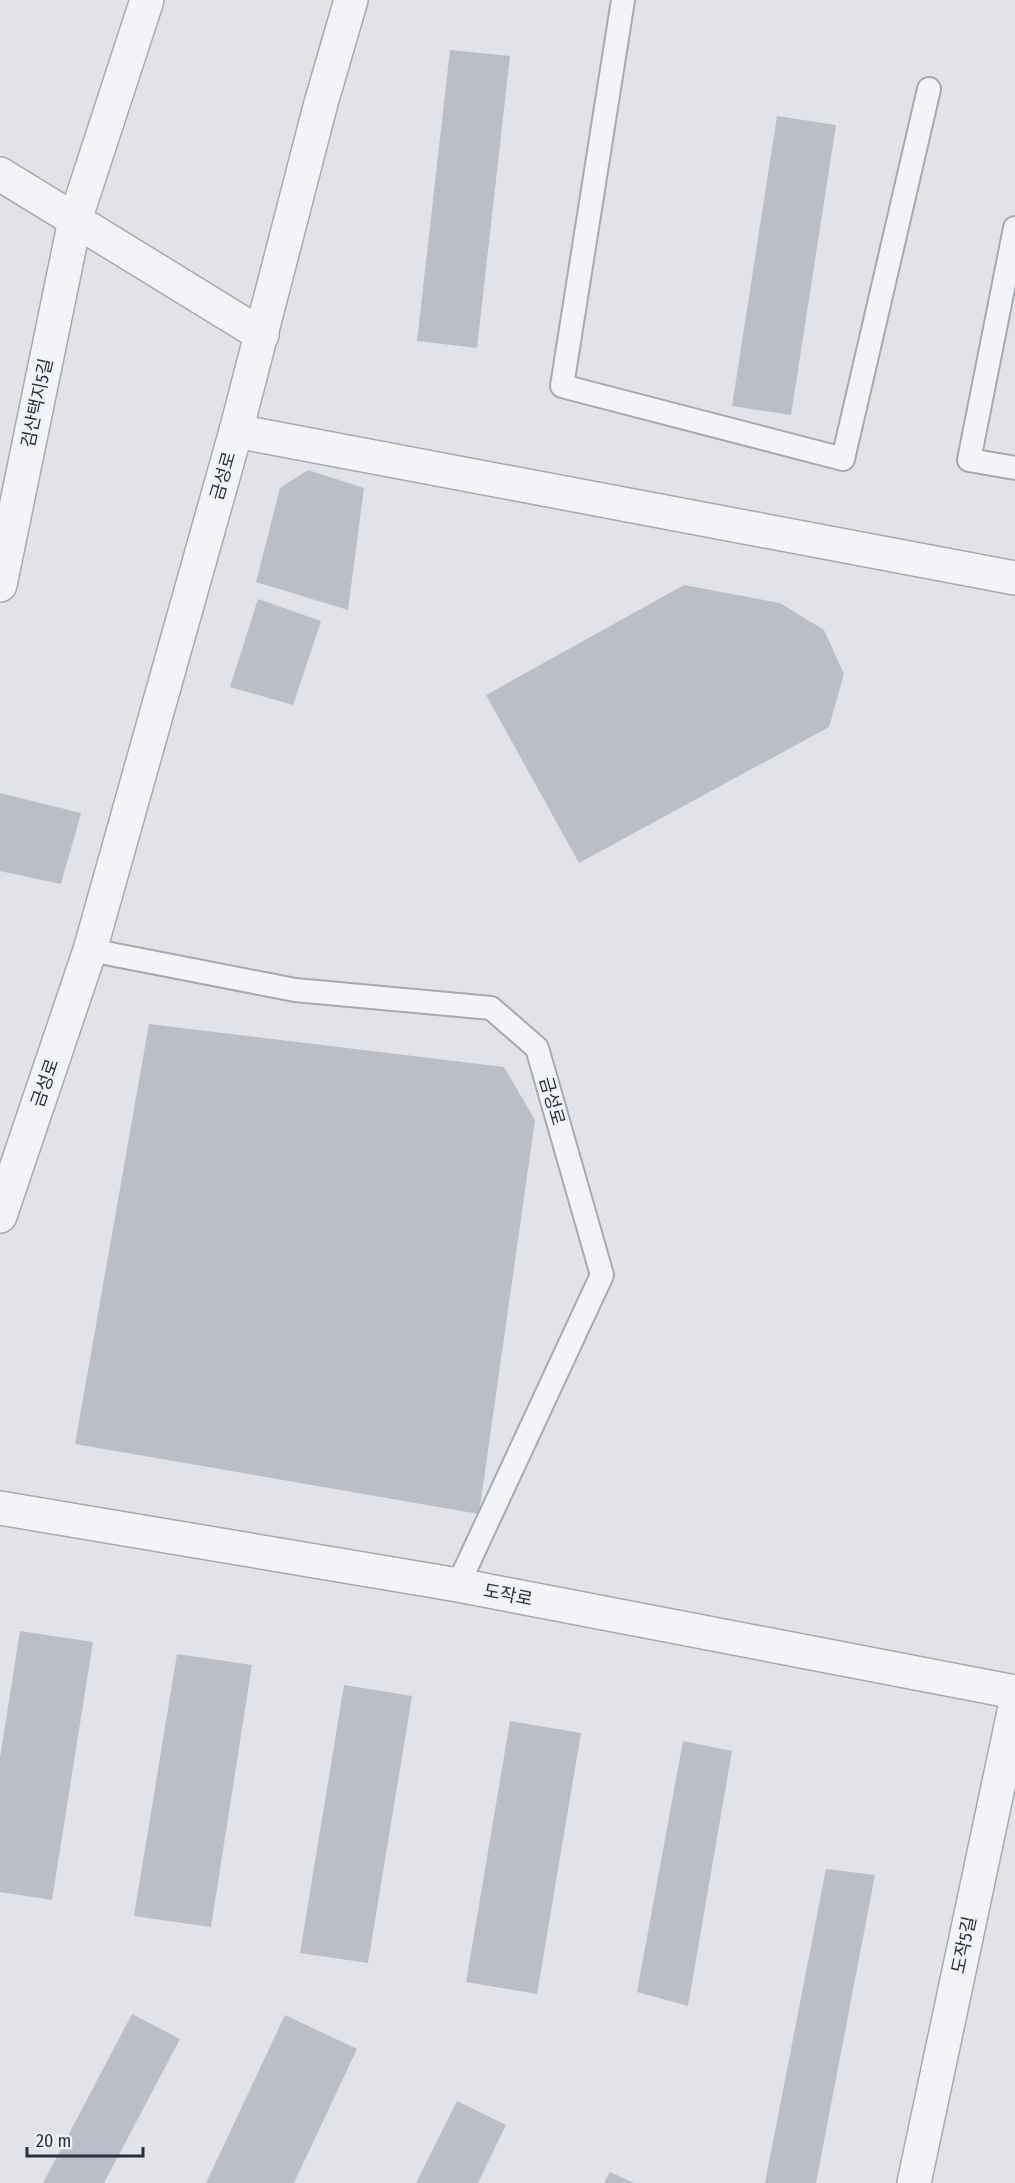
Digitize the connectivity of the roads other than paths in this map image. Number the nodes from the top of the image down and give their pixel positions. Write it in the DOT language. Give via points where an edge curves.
graph roads {
  1 [pos="147,0"];
  2 [pos="351,0"];
  3 [pos="623,0"];
  4 [pos="929,89"];
  5 [pos="0,174"];
  6 [pos="75,220"];
  7 [pos="1015,228"];
  8 [pos="262,335"];
  9 [pos="236,431"];
  10 [pos="1015,468"];
  11 [pos="1015,578"];
  12 [pos="0,585"];
  13 [pos="90,950"];
  14 [pos="0,1216"];
  15 [pos="0,1508"];
  16 [pos="458,1585"];
  17 [pos="1015,1692"];
  18 [pos="1015,1707"];
  19 [pos="914,2183"];
  1 -- 6 [label="street, 검산택지5길"];
  2 -- 8 [label="street, 금성로"];
  3 -- 4 [label="lane" via="562,386 843,459"];
  5 -- 6 [label="street"];
  6 -- 8 [label="street"];
  6 -- 12 [label="street, 검산택지5길"];
  7 -- 10 [label="lane" via="969,460"];
  8 -- 9 [label="street, 금성로"];
  9 -- 11 [label="street"];
  9 -- 13 [label="street, 금성로"];
  13 -- 14 [label="street, 금성로"];
  13 -- 16 [label="lane, 금성로" via="295,990 491,1008 537,1048 602,1275"];
  15 -- 16 [label="street, 도작로"];
  16 -- 17 [label="street, 도작로"];
  18 -- 19 [label="street, 도작5길"];
}
